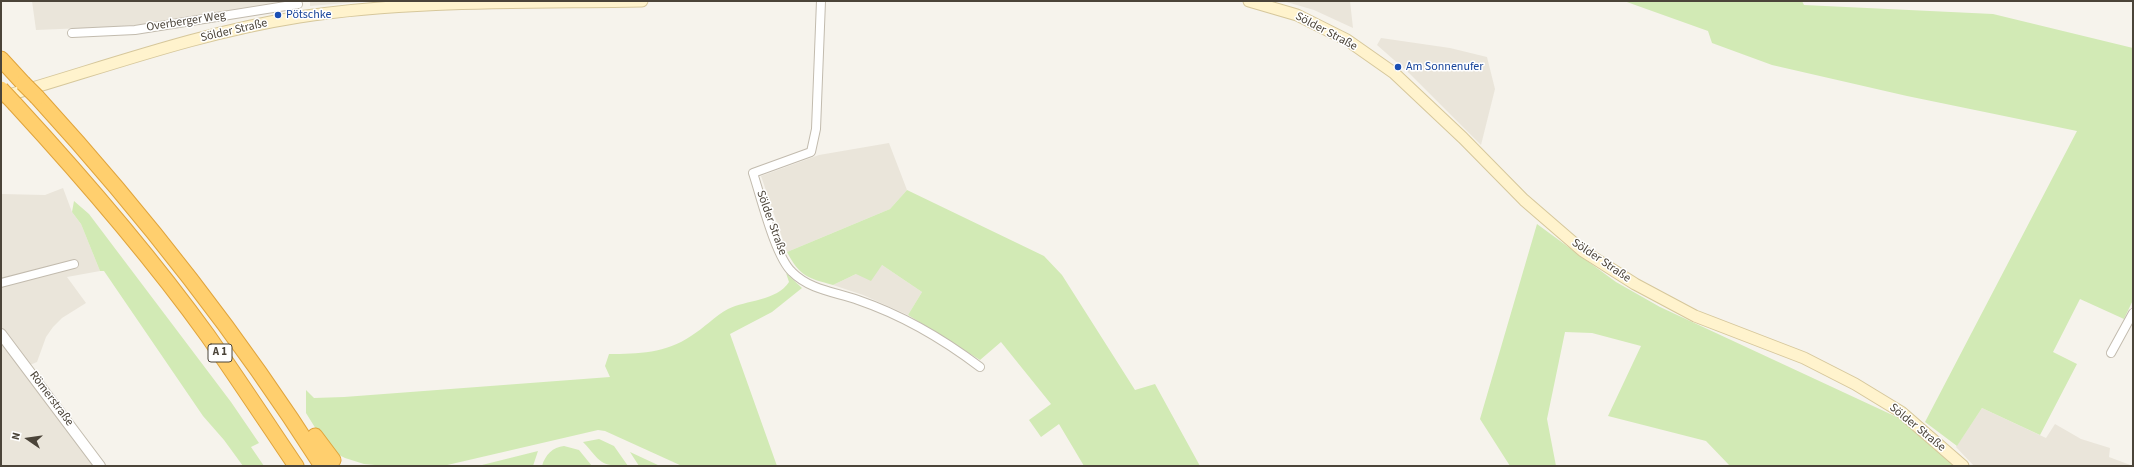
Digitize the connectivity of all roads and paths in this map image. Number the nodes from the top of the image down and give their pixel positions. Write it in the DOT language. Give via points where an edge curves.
graph roads {
  1 [pos="642,1"];
  2 [pos="821,1"];
  3 [pos="1249,1"];
  4 [pos="300,3"];
  5 [pos="1276,4"];
  6 [pos="300,17"];
  7 [pos="72,33"];
  8 [pos="1,59"];
  9 [pos="1,89"];
  10 [pos="1,97"];
  11 [pos="74,264"];
  12 [pos="1,283"];
  13 [pos="2133,313"];
  14 [pos="1,334"];
  15 [pos="2111,353"];
  16 [pos="980,367"];
  17 [pos="284,447"];
  18 [pos="328,463"];
  19 [pos="100,466"];
  20 [pos="290,466"];
  21 [pos="296,466"];
  22 [pos="1963,466"];
  1 -- 6 [label="main road, Sölder Straße" via="415,5 364,8"];
  2 -- 16 [label="street, Sölder Straße" via="816,129 811,152 753,173 779,250 791,271 807,284 858,300 903,319 947,342"];
  3 -- 5 [label="main road, Sölder Straße"];
  4 -- 6 [label="street, Overberger Weg"];
  4 -- 7 [label="street, Overberger Weg" via="135,30"];
  5 -- 22 [label="main road, Sölder Straße" via="1347,40 1394,73 1524,200 1583,251 1635,284 1695,316 1804,358 1855,384 1901,412"];
  6 -- 10 [label="main road, Sölder Straße" via="238,29 170,47"];
  8 -- 18 [label="highway, A 1, bridge" via="97,162 172,254 277,398 308,427"];
  9 -- 17 [label="highway, A 1, bridge" via="75,171 151,262 207,335"];
  11 -- 12 [label="street"];
  13 -- 15 [label="street"];
  14 -- 19 [label="street, Römerstraße"];
  17 -- 20 [label="highway"];
  17 -- 21 [label="highway, A 1"];
}
